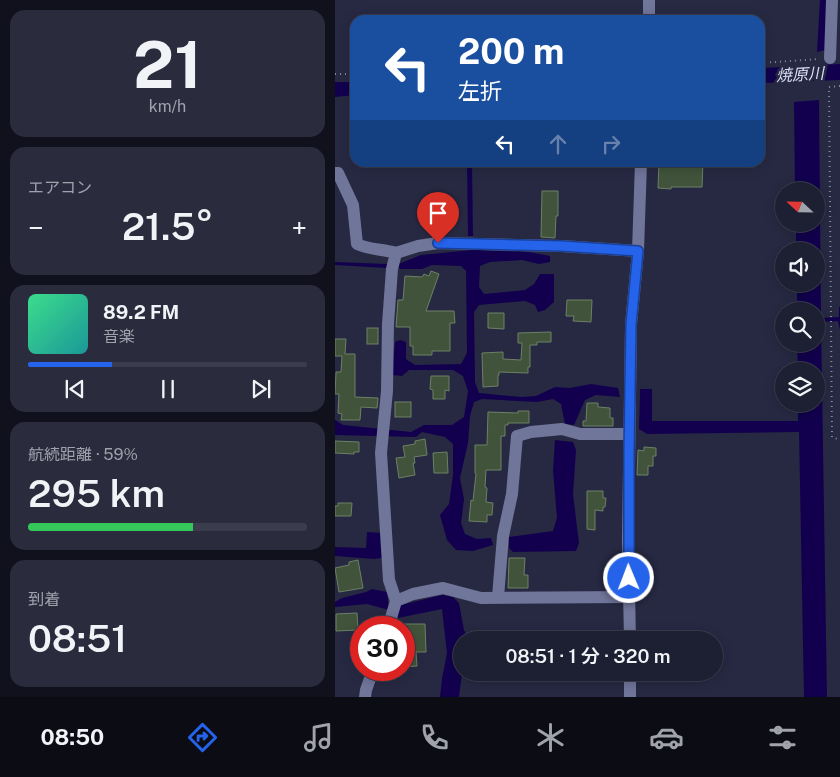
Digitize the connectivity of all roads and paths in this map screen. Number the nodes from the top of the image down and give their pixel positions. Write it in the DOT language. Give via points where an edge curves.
graph roads {
  1 [pos="649,0"];
  2 [pos="832,0"];
  3 [pos="649,15"];
  4 [pos="830,58"];
  5 [pos="765,62"];
  6 [pos="335,74"];
  7 [pos="350,74"];
  8 [pos="840,86"];
  9 [pos="641,167"];
  10 [pos="335,172"];
  11 [pos="638,251"];
  12 [pos="394,261"];
  13 [pos="629,434"];
  14 [pos="840,440"];
  15 [pos="629,596"];
  16 [pos="498,597"];
  17 [pos="396,601"];
  18 [pos="392,616"];
  19 [pos="630,631"];
  20 [pos="369,681"];
  21 [pos="630,681"];
  22 [pos="365,697"];
  23 [pos="630,697"];
  1 -- 3 [label="street"];
  2 -- 4 [label="street"];
  4 -- 5 [label="path"];
  6 -- 7 [label="path"];
  8 -- 14 [label="path" via="829,87 832,437"];
  9 -- 11 [label="street"];
  10 -- 12 [label="street" via="353,205 357,244 388,250"];
  11 -- 12 [label="street" via="438,243 418,246"];
  11 -- 13 [label="street" via="631,325"];
  12 -- 17 [label="street" via="381,453 389,580"];
  13 -- 15 [label="street"];
  13 -- 16 [label="street" via="581,434 562,429 517,436"];
  15 -- 16 [label="street"];
  15 -- 19 [label="street"];
  16 -- 17 [label="street" via="481,598 443,588"];
  17 -- 18 [label="street"];
  20 -- 22 [label="street"];
  21 -- 23 [label="street"];
}
